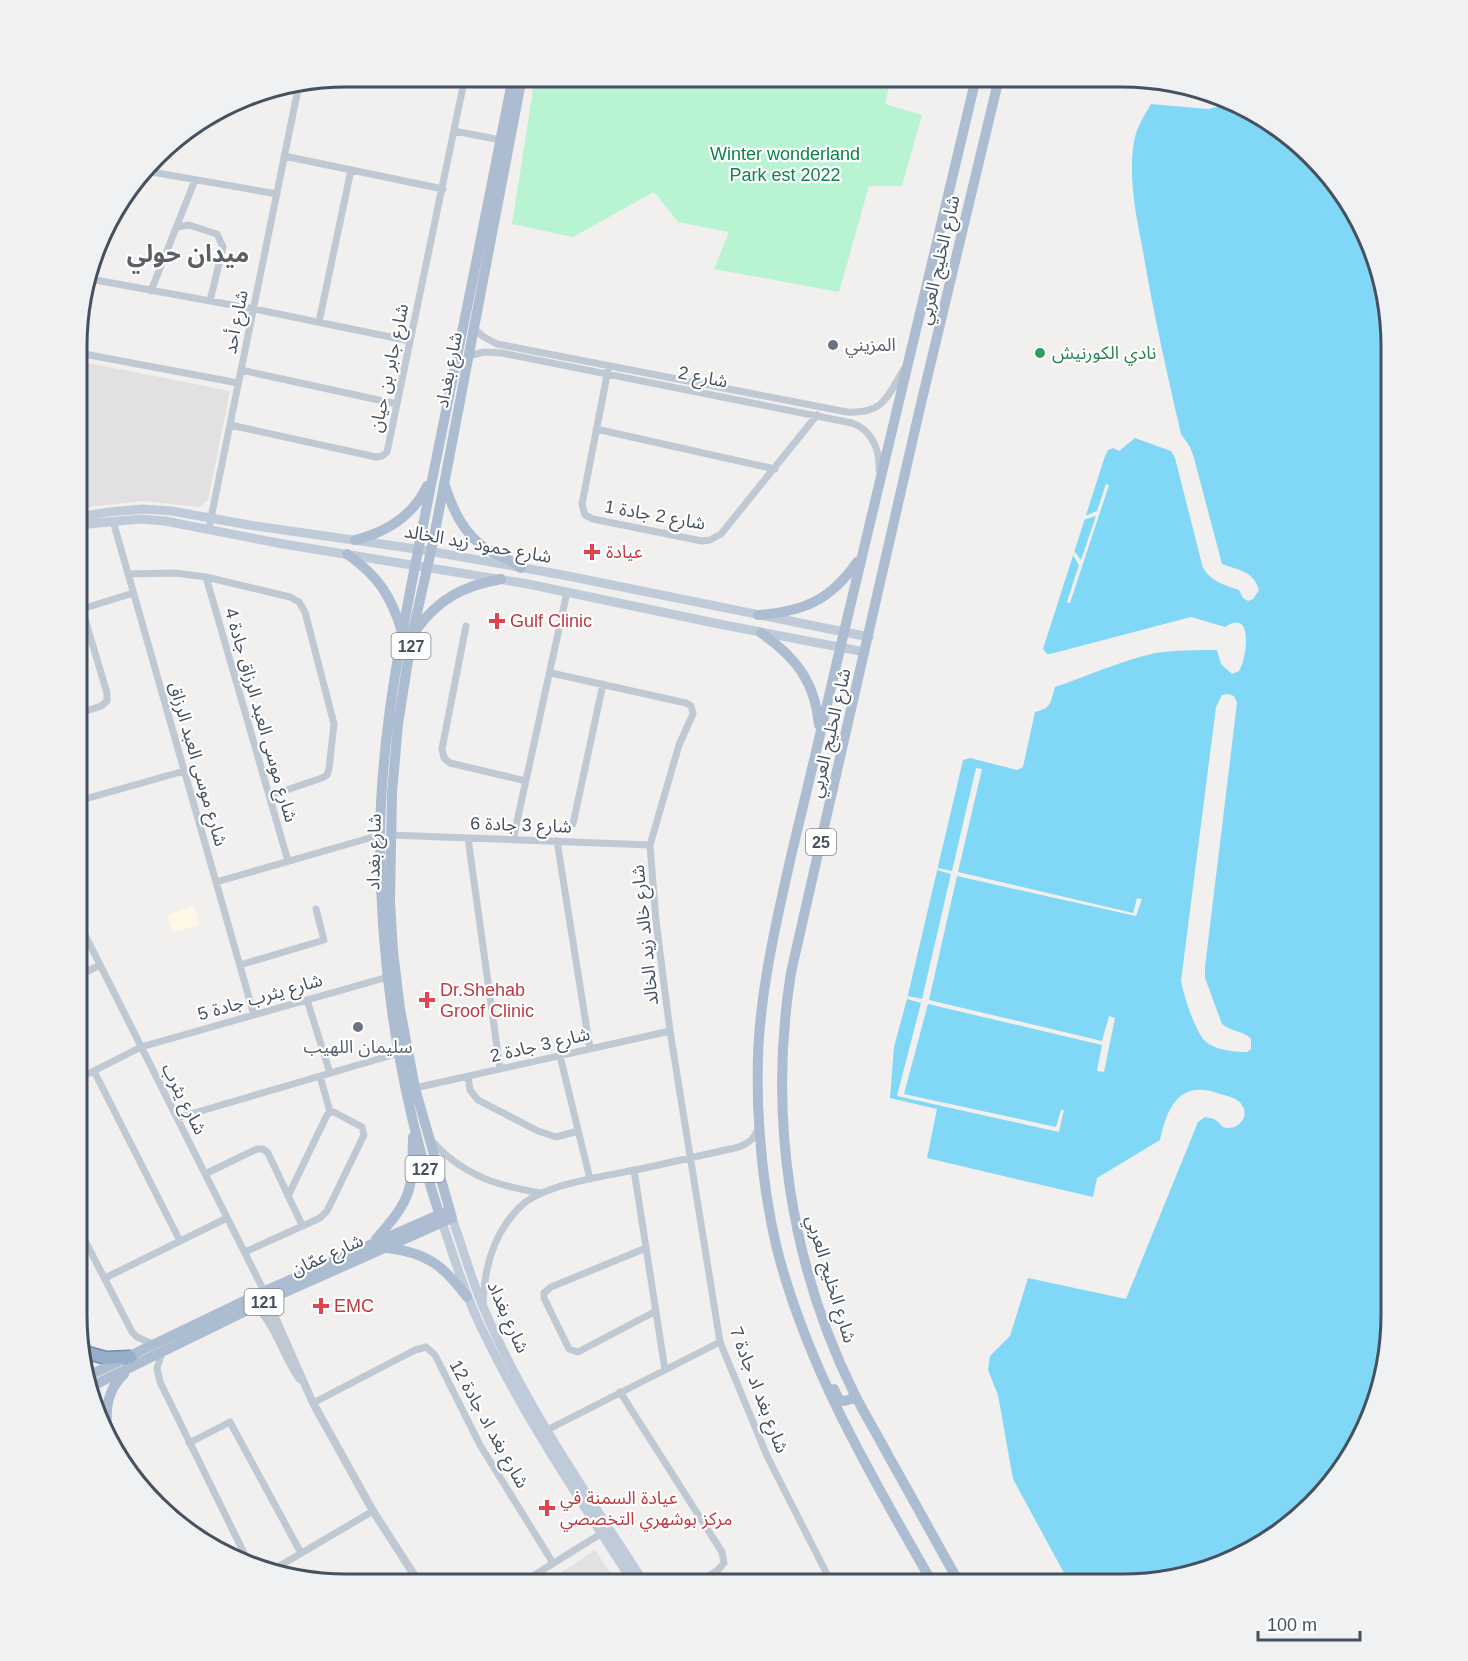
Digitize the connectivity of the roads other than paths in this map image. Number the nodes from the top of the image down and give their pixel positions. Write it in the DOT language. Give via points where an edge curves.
graph roads {
  1 [pos="463,87"];
  2 [pos="511,87"];
  3 [pos="520,87"];
  4 [pos="973,87"];
  5 [pos="997,87"];
  6 [pos="297,92"];
  7 [pos="454,131"];
  8 [pos="501,140"];
  9 [pos="284,156"];
  10 [pos="351,170"];
  11 [pos="154,172"];
  12 [pos="195,180"];
  13 [pos="443,189"];
  14 [pos="277,194"];
  15 [pos="177,227"];
  16 [pos="96,279"];
  17 [pos="151,291"];
  18 [pos="210,301"];
  19 [pos="254,309"];
  20 [pos="320,322"];
  21 [pos="474,329"];
  22 [pos="410,341"];
  23 [pos="87,355"];
  24 [pos="468,356"];
  25 [pos="908,365"];
  26 [pos="241,370"];
  27 [pos="608,370"];
  28 [pos="238,383"];
  29 [pos="397,404"];
  30 [pos="813,406"];
  31 [pos="814,415"];
  32 [pos="230,425"];
  33 [pos="596,429"];
  34 [pos="775,469"];
  35 [pos="434,472"];
  36 [pos="444,482"];
  37 [pos="878,492"];
  38 [pos="87,516"];
  39 [pos="211,518"];
  40 [pos="112,521"];
  41 [pos="87,524"];
  42 [pos="209,530"];
  43 [pos="355,540"];
  44 [pos="418,550"];
  45 [pos="430,552"];
  46 [pos="347,554"];
  47 [pos="861,557"];
  48 [pos="422,566"];
  49 [pos="521,568"];
  50 [pos="128,574"];
  51 [pos="206,577"];
  52 [pos="501,579"];
  53 [pos="567,592"];
  54 [pos="133,593"];
  55 [pos="87,608"];
  56 [pos="758,615"];
  57 [pos="466,626"];
  58 [pos="87,631"];
  59 [pos="843,632"];
  60 [pos="761,633"];
  61 [pos="407,636"];
  62 [pos="869,637"];
  63 [pos="840,647"];
  64 [pos="865,652"];
  65 [pos="551,673"];
  66 [pos="603,684"];
  67 [pos="87,711"];
  68 [pos="820,734"];
  69 [pos="184,771"];
  70 [pos="526,781"];
  71 [pos="269,796"];
  72 [pos="87,798"];
  73 [pos="573,824"];
  74 [pos="385,835"];
  75 [pos="468,838"];
  76 [pos="513,840"];
  77 [pos="557,841"];
  78 [pos="651,845"];
  79 [pos="288,861"];
  80 [pos="216,882"];
  81 [pos="316,909"];
  82 [pos="87,940"];
  83 [pos="100,965"];
  84 [pos="240,965"];
  85 [pos="87,972"];
  86 [pos="388,977"];
  87 [pos="307,1000"];
  88 [pos="254,1015"];
  89 [pos="670,1031"];
  90 [pos="141,1047"];
  91 [pos="590,1049"];
  92 [pos="399,1053"];
  93 [pos="560,1056"];
  94 [pos="500,1069"];
  95 [pos="94,1071"];
  96 [pos="330,1073"];
  97 [pos="87,1074"];
  98 [pos="320,1076"];
  99 [pos="468,1076"];
  100 [pos="415,1088"];
  101 [pos="330,1112"];
  102 [pos="177,1118"];
  103 [pos="413,1123"];
  104 [pos="759,1127"];
  105 [pos="578,1131"];
  106 [pos="427,1135"];
  107 [pos="692,1158"];
  108 [pos="634,1170"];
  109 [pos="205,1174"];
  110 [pos="590,1179"];
  111 [pos="541,1192"];
  112 [pos="288,1196"];
  113 [pos="446,1216"];
  114 [pos="227,1218"];
  115 [pos="302,1225"];
  116 [pos="180,1241"];
  117 [pos="87,1244"];
  118 [pos="378,1245"];
  119 [pos="646,1248"];
  120 [pos="245,1252"];
  121 [pos="105,1278"];
  122 [pos="268,1295"];
  123 [pos="467,1297"];
  124 [pos="253,1307"];
  125 [pos="483,1308"];
  126 [pos="656,1311"];
  127 [pos="807,1339"];
  128 [pos="720,1342"];
  129 [pos="159,1349"];
  130 [pos="90,1353"];
  131 [pos="130,1362"];
  132 [pos="665,1370"];
  133 [pos="94,1374"];
  134 [pos="303,1382"];
  135 [pos="96,1383"];
  136 [pos="620,1392"];
  137 [pos="854,1393"];
  138 [pos="313,1403"];
  139 [pos="106,1411"];
  140 [pos="547,1430"];
  141 [pos="189,1443"];
  142 [pos="372,1511"];
  143 [pos="602,1533"];
  144 [pos="244,1553"];
  145 [pos="301,1553"];
  146 [pos="553,1563"];
  147 [pos="280,1565"];
  148 [pos="413,1574"];
  149 [pos="536,1574"];
  150 [pos="628,1574"];
  151 [pos="639,1574"];
  152 [pos="712,1574"];
  153 [pos="827,1574"];
  154 [pos="927,1574"];
  155 [pos="954,1574"];
  1 -- 7 [label="street, شارع جابر بن حيان"];
  2 -- 8 [label="main road, شارع بغداد / 127"];
  3 -- 21 [label="main road, شارع بغداد / 127"];
  4 -- 25 [label="main road, شارع الخليج العربي / 25"];
  5 -- 62 [label="main road, شارع الخليج العربي / 25"];
  6 -- 9 [label="street, شارع أحد"];
  7 -- 8 [label="street"];
  7 -- 13 [label="street, شارع جابر بن حيان"];
  8 -- 35 [label="main road, شارع بغداد / 127"];
  9 -- 10 [label="street"];
  9 -- 14 [label="street, شارع أحد"];
  10 -- 13 [label="street"];
  10 -- 20 [label="street"];
  11 -- 12 [label="street"];
  12 -- 14 [label="street"];
  12 -- 15 [label="street"];
  13 -- 22 [label="street, شارع جابر بن حيان"];
  14 -- 19 [label="street, شارع أحد"];
  15 -- 17 [label="street"];
  15 -- 18 [label="street" via="199,228 217,234 220,240 223,247"];
  16 -- 17 [label="street"];
  17 -- 18 [label="street"];
  18 -- 19 [label="street"];
  19 -- 20 [label="street"];
  19 -- 26 [label="street, شارع أحد"];
  20 -- 22 [label="street"];
  21 -- 24 [label="main road, شارع بغداد / 127"];
  21 -- 27 [label="street, شارع 2" via="497,344"];
  22 -- 29 [label="street, شارع جابر بن حيان"];
  23 -- 28 [label="street"];
  24 -- 27 [label="street, شارع 2" via="502,353"];
  24 -- 36 [label="main road, شارع بغداد / 127"];
  25 -- 30 [label="street, شارع 2" via="889,397 872,410 848,412"];
  25 -- 37 [label="main road, شارع الخليج العربي / 25"];
  26 -- 28 [label="street, شارع أحد"];
  26 -- 29 [label="street"];
  27 -- 30 [label="street, شارع 2"];
  27 -- 31 [label="street, شارع 2"];
  27 -- 33 [label="street, شارع 2 جادة 1"];
  28 -- 32 [label="street, شارع أحد"];
  29 -- 32 [label="street, شارع جابر بن حيان" via="388,449 379,457"];
  30 -- 31 [label="street"];
  31 -- 34 [label="street, شارع 2 جادة 1"];
  31 -- 37 [label="street, شارع 2" via="852,423 867,432 878,453"];
  32 -- 39 [label="street, شارع أحد"];
  33 -- 34 [label="street"];
  33 -- 34 [label="street, شارع 2 جادة 1" via="582,507 585,515 593,519 710,540 721,534"];
  35 -- 43 [label="main road" via="420,499 402,519"];
  35 -- 44 [label="main road, شارع بغداد / 127"];
  36 -- 45 [label="main road, شارع بغداد / 127"];
  36 -- 49 [label="main road" via="453,509 467,531 484,547"];
  37 -- 47 [label="main road, شارع الخليج العربي / 25"];
  38 -- 39 [label="main road, شارع حمود زيد الخالد" via="143,509"];
  39 -- 42 [label="street, شارع أحد"];
  39 -- 43 [label="main road, شارع حمود زيد الخالد"];
  40 -- 41 [label="main road, شارع حمود زيد الخالد"];
  40 -- 42 [label="main road, شارع حمود زيد الخالد" via="165,520"];
  40 -- 50 [label="street, شارع موسى العبد الرزاق"];
  42 -- 46 [label="main road, شارع حمود زيد الخالد"];
  43 -- 44 [label="main road, شارع حمود زيد الخالد"];
  44 -- 45 [label="main road, شارع حمود زيد الخالد"];
  44 -- 48 [label="main road, شارع بغداد / 127"];
  45 -- 48 [label="main road, شارع بغداد / 127"];
  45 -- 49 [label="main road, شارع حمود زيد الخالد"];
  46 -- 48 [label="main road, شارع حمود زيد الخالد"];
  46 -- 61 [label="main road" via="369,570 383,587"];
  47 -- 56 [label="main road" via="847,578 814,603 783,614"];
  47 -- 59 [label="main road, شارع الخليج العربي / 25"];
  48 -- 52 [label="main road, شارع حمود زيد الخالد"];
  48 -- 61 [label="main road, شارع بغداد / 127"];
  49 -- 56 [label="main road, شارع حمود زيد الخالد"];
  50 -- 51 [label="street"];
  50 -- 54 [label="street, شارع موسى العبد الرزاق"];
  51 -- 71 [label="street, شارع موسى العبد الرزاق جادة 4"];
  51 -- 71 [label="street" via="290,597 305,612 333,715 329,769 322,778"];
  52 -- 53 [label="main road, شارع حمود زيد الخالد"];
  52 -- 61 [label="main road" via="479,583 452,595"];
  53 -- 60 [label="main road, شارع حمود زيد الخالد"];
  53 -- 65 [label="street"];
  54 -- 55 [label="street"];
  54 -- 69 [label="street, شارع موسى العبد الرزاق"];
  56 -- 59 [label="main road, شارع حمود زيد الخالد"];
  57 -- 70 [label="street" via="442,749 444,758 450,764"];
  58 -- 67 [label="street" via="108,693 107,701"];
  59 -- 62 [label="main road, شارع حمود زيد الخالد"];
  59 -- 63 [label="main road, شارع الخليج العربي / 25"];
  60 -- 63 [label="main road, شارع حمود زيد الخالد"];
  60 -- 68 [label="main road" via="781,647 802,672 818,710"];
  61 -- 74 [label="main road, شارع بغداد / 127" via="387,740"];
  62 -- 64 [label="main road, شارع الخليج العربي / 25"];
  63 -- 64 [label="main road, شارع حمود زيد الخالد"];
  63 -- 68 [label="main road, شارع الخليج العربي / 25"];
  64 -- 137 [label="main road, شارع الخليج العربي / 25" via="791,973 784,1043 784,1150 793,1212 807,1272"];
  65 -- 66 [label="street"];
  65 -- 70 [label="street"];
  66 -- 73 [label="street"];
  66 -- 78 [label="street, شارع خالد زيد الخالد" via="691,706 693,714 679,745"];
  68 -- 104 [label="main road, شارع الخليج العربي / 25" via="779,908 763,1004"];
  69 -- 72 [label="street"];
  69 -- 80 [label="street, شارع موسى العبد الرزاق"];
  70 -- 76 [label="street"];
  71 -- 79 [label="street, شارع موسى العبد الرزاق جادة 4"];
  74 -- 75 [label="street, شارع 3 جادة 6"];
  74 -- 79 [label="street, شارع 3 جادة 6"];
  74 -- 86 [label="main road, شارع بغداد / 127"];
  74 -- 100 [label="main road, شارع بغداد / 127" via="393,951"];
  75 -- 76 [label="street, شارع 3 جادة 6"];
  75 -- 94 [label="street"];
  76 -- 77 [label="street, شارع 3 جادة 6"];
  77 -- 78 [label="street, شارع 3 جادة 6"];
  77 -- 91 [label="street"];
  78 -- 89 [label="street, شارع خالد زيد الخالد"];
  79 -- 80 [label="street, شارع 3 جادة 6"];
  80 -- 84 [label="street, شارع موسى العبد الرزاق"];
  81 -- 84 [label="street" via="324,940"];
  82 -- 83 [label="street, شارع يثرب"];
  83 -- 85 [label="street"];
  83 -- 90 [label="street, شارع يثرب"];
  84 -- 88 [label="street, شارع موسى العبد الرزاق"];
  86 -- 87 [label="street, شارع يثرب جادة 5"];
  86 -- 92 [label="main road, شارع بغداد / 127"];
  87 -- 88 [label="street, شارع يثرب جادة 5"];
  87 -- 96 [label="street"];
  88 -- 90 [label="street, شارع يثرب جادة 5"];
  89 -- 91 [label="street, شارع 3 جادة 2"];
  89 -- 107 [label="street, شارع خالد زيد الخالد"];
  90 -- 95 [label="street, شارع يثرب جادة 5"];
  90 -- 102 [label="street, شارع يثرب"];
  91 -- 93 [label="street, شارع 3 جادة 2"];
  92 -- 96 [label="street"];
  92 -- 103 [label="main road, شارع بغداد / 127"];
  93 -- 94 [label="street, شارع 3 جادة 2"];
  93 -- 105 [label="street"];
  94 -- 99 [label="street, شارع 3 جادة 2"];
  95 -- 97 [label="street, شارع يثرب جادة 5"];
  95 -- 116 [label="street"];
  96 -- 98 [label="street"];
  98 -- 101 [label="street"];
  98 -- 102 [label="street"];
  99 -- 100 [label="street, شارع 3 جادة 2"];
  99 -- 105 [label="street" via="470,1090 478,1100 538,1131 556,1137"];
  100 -- 106 [label="main road, شارع بغداد / 127"];
  101 -- 112 [label="street"];
  101 -- 115 [label="street" via="362,1127 364,1135 324,1215"];
  102 -- 109 [label="street, شارع يثرب"];
  103 -- 113 [label="main road, شارع بغداد / 127" via="425,1169"];
  103 -- 118 [label="main road" via="409,1192"];
  104 -- 107 [label="street" via="747,1144"];
  104 -- 127 [label="main road, شارع الخليج العربي / 25" via="777,1246"];
  105 -- 110 [label="street"];
  106 -- 111 [label="street" via="451,1160 492,1183"];
  106 -- 113 [label="main road, شارع بغداد / 127"];
  107 -- 108 [label="street"];
  107 -- 128 [label="street, شارع بغد اد جادة 7"];
  108 -- 110 [label="street"];
  108 -- 119 [label="street"];
  109 -- 112 [label="street" via="263,1149"];
  109 -- 114 [label="street, شارع يثرب"];
  110 -- 111 [label="street"];
  111 -- 125 [label="street" via="522,1205 496,1242 488,1263"];
  112 -- 115 [label="street"];
  113 -- 118 [label="main road, شارع عمّان / 121"];
  113 -- 123 [label="main road, شارع بغداد / 127"];
  113 -- 125 [label="main road, شارع بغداد / 127"];
  114 -- 116 [label="street"];
  114 -- 120 [label="street, شارع يثرب"];
  115 -- 120 [label="street"];
  116 -- 121 [label="street"];
  117 -- 121 [label="street"];
  118 -- 122 [label="main road, شارع عمّان / 121"];
  118 -- 123 [label="main road" via="410,1251 433,1261"];
  119 -- 126 [label="street"];
  119 -- 126 [label="street" via="551,1287 544,1298 574,1352"];
  120 -- 122 [label="street, شارع يثرب"];
  121 -- 129 [label="street" via="137,1337"];
  122 -- 124 [label="main road, شارع عمّان / 121"];
  122 -- 129 [label="main road, شارع عمّان / 121"];
  122 -- 134 [label="street"];
  123 -- 143 [label="main road, شارع بغداد / 127" via="538,1435"];
  124 -- 129 [label="main road, شارع عمّان / 121"];
  124 -- 134 [label="street" via="263,1312 292,1370"];
  125 -- 140 [label="main road, شارع بغداد / 127"];
  126 -- 132 [label="street"];
  127 -- 137 [label="main road" via="839,1400 848,1401"];
  127 -- 154 [label="main road, شارع الخليج العربي / 25" via="843,1422"];
  128 -- 132 [label="street"];
  128 -- 153 [label="street, شارع بغد اد جادة 7" via="767,1456"];
  129 -- 131 [label="main road, شارع عمّان / 121"];
  129 -- 141 [label="street" via="158,1374"];
  130 -- 131 [label="highway"];
  131 -- 133 [label="main road, شارع عمّان / 121"];
  131 -- 135 [label="main road, شارع عمّان / 121"];
  131 -- 139 [label="main road" via="109,1396"];
  132 -- 136 [label="street"];
  134 -- 138 [label="street"];
  136 -- 140 [label="street"];
  136 -- 152 [label="street" via="722,1552 724,1563"];
  137 -- 155 [label="main road, شارع الخليج العربي / 25"];
  138 -- 142 [label="street"];
  138 -- 146 [label="street, شارع بغد اد جادة 12" via="426,1347 435,1355 480,1445"];
  140 -- 151 [label="main road, شارع بغداد / 127"];
  141 -- 144 [label="street"];
  141 -- 145 [label="street" via="230,1422"];
  142 -- 145 [label="street"];
  142 -- 148 [label="street"];
  143 -- 146 [label="street"];
  143 -- 150 [label="main road, شارع بغداد / 127"];
  145 -- 147 [label="street"];
  146 -- 149 [label="street"];
}
